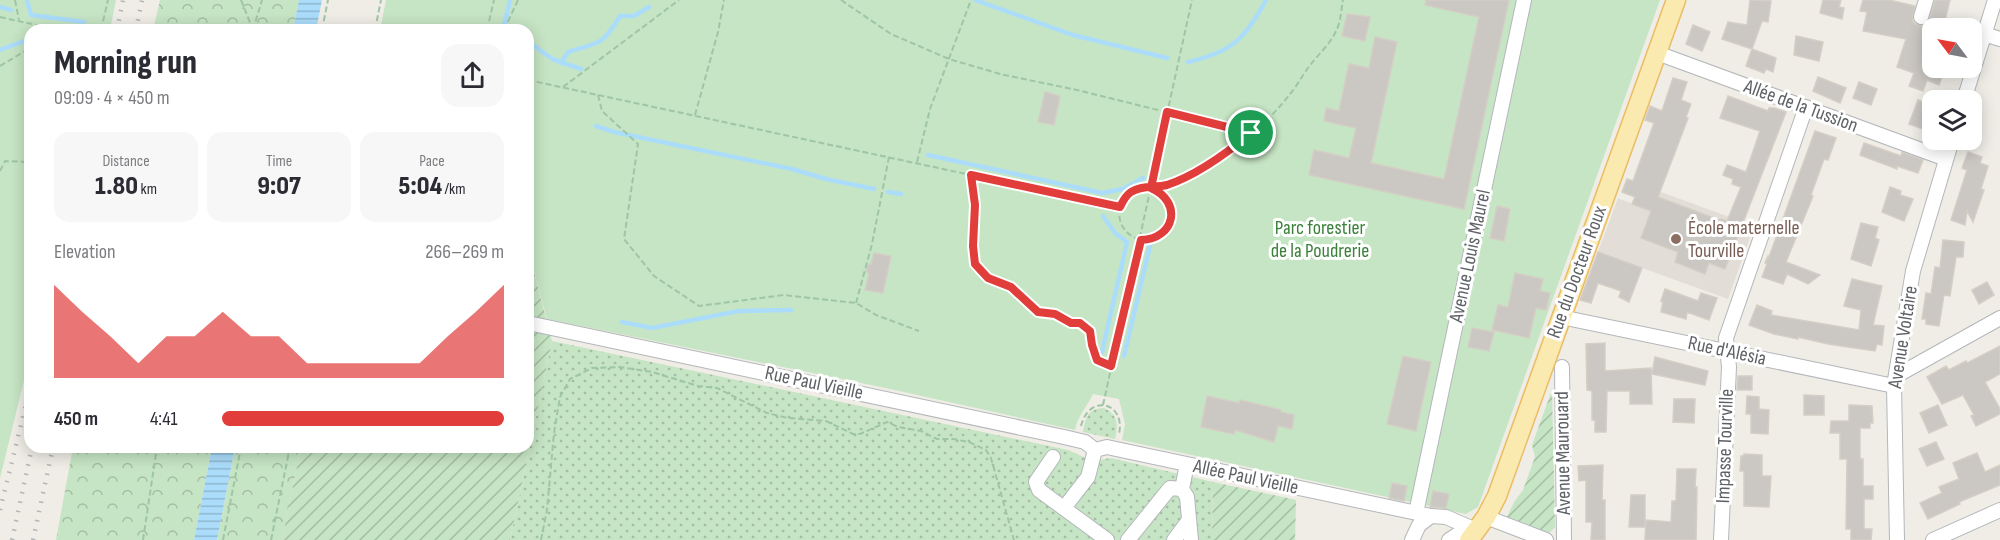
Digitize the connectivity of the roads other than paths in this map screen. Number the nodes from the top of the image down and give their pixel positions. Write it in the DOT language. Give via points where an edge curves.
graph roads {
  1 [pos="1524,0"];
  2 [pos="1676,0"];
  3 [pos="1926,0"];
  4 [pos="1995,0"];
  5 [pos="1922,17"];
  6 [pos="1984,34"];
  7 [pos="2000,39"];
  8 [pos="1657,53"];
  9 [pos="1967,90"];
  10 [pos="1806,107"];
  11 [pos="1949,150"];
  12 [pos="1946,159"];
  13 [pos="1561,317"];
  14 [pos="2000,318"];
  15 [pos="534,325"];
  16 [pos="1727,353"];
  17 [pos="1562,367"];
  18 [pos="1895,381"];
  19 [pos="1095,450"];
  20 [pos="1053,457"];
  21 [pos="1187,464"];
  22 [pos="1182,489"];
  23 [pos="1064,508"];
  24 [pos="2000,510"];
  25 [pos="1416,513"];
  26 [pos="1431,516"];
  27 [pos="1189,520"];
  28 [pos="1475,529"];
  29 [pos="1107,540"];
  30 [pos="1128,540"];
  31 [pos="1174,540"];
  32 [pos="1191,540"];
  33 [pos="1412,540"];
  34 [pos="1449,540"];
  35 [pos="1546,540"];
  36 [pos="1564,540"];
  37 [pos="1721,540"];
  38 [pos="1897,540"];
  39 [pos="1933,540"];
  1 -- 25 [label="street, Avenue Louis Maurel"];
  2 -- 8 [label="main road, Rue du Docteur Roux"];
  3 -- 5 [label="street"];
  4 -- 6 [label="street"];
  6 -- 7 [label="street"];
  6 -- 9 [label="street"];
  8 -- 10 [label="street, Allée de la Tussion"];
  8 -- 13 [label="main road, Rue du Docteur Roux"];
  10 -- 12 [label="street, Allée de la Tussion"];
  10 -- 16 [label="street, Impasse Tourville" via="1728,327"];
  11 -- 12 [label="street, Avenue Voltaire"];
  12 -- 18 [label="street, Avenue Voltaire" via="1913,271"];
  13 -- 16 [label="street, Rue d'Alésia"];
  13 -- 28 [label="main road, Rue du Docteur Roux" via="1497,496"];
  14 -- 18 [label="street"];
  15 -- 19 [label="street, Rue Paul Vieille" via="1085,442"];
  16 -- 18 [label="street, Rue d'Alésia"];
  16 -- 37 [label="street, Impasse Tourville"];
  17 -- 36 [label="street, Avenue Maurouard"];
  18 -- 38 [label="street, Avenue Voltaire"];
  19 -- 21 [label="street, Allée Paul Vieille" via="1107,447"];
  19 -- 23 [label="street" via="1088,477"];
  20 -- 23 [label="street" via="1036,482 1040,490"];
  21 -- 22 [label="street"];
  21 -- 25 [label="street, Allée Paul Vieille"];
  22 -- 27 [label="street" via="1187,497"];
  22 -- 30 [label="street" via="1170,488"];
  23 -- 29 [label="street"];
  24 -- 39 [label="street"];
  25 -- 26 [label="street, Allée Paul Vieille"];
  26 -- 28 [label="street, Avenue Maurouard" via="1446,517"];
  26 -- 33 [label="street" via="1419,525"];
  27 -- 31 [label="street"];
  27 -- 32 [label="street"];
  28 -- 34 [label="street"];
  28 -- 35 [label="street, Avenue Maurouard"];
}
